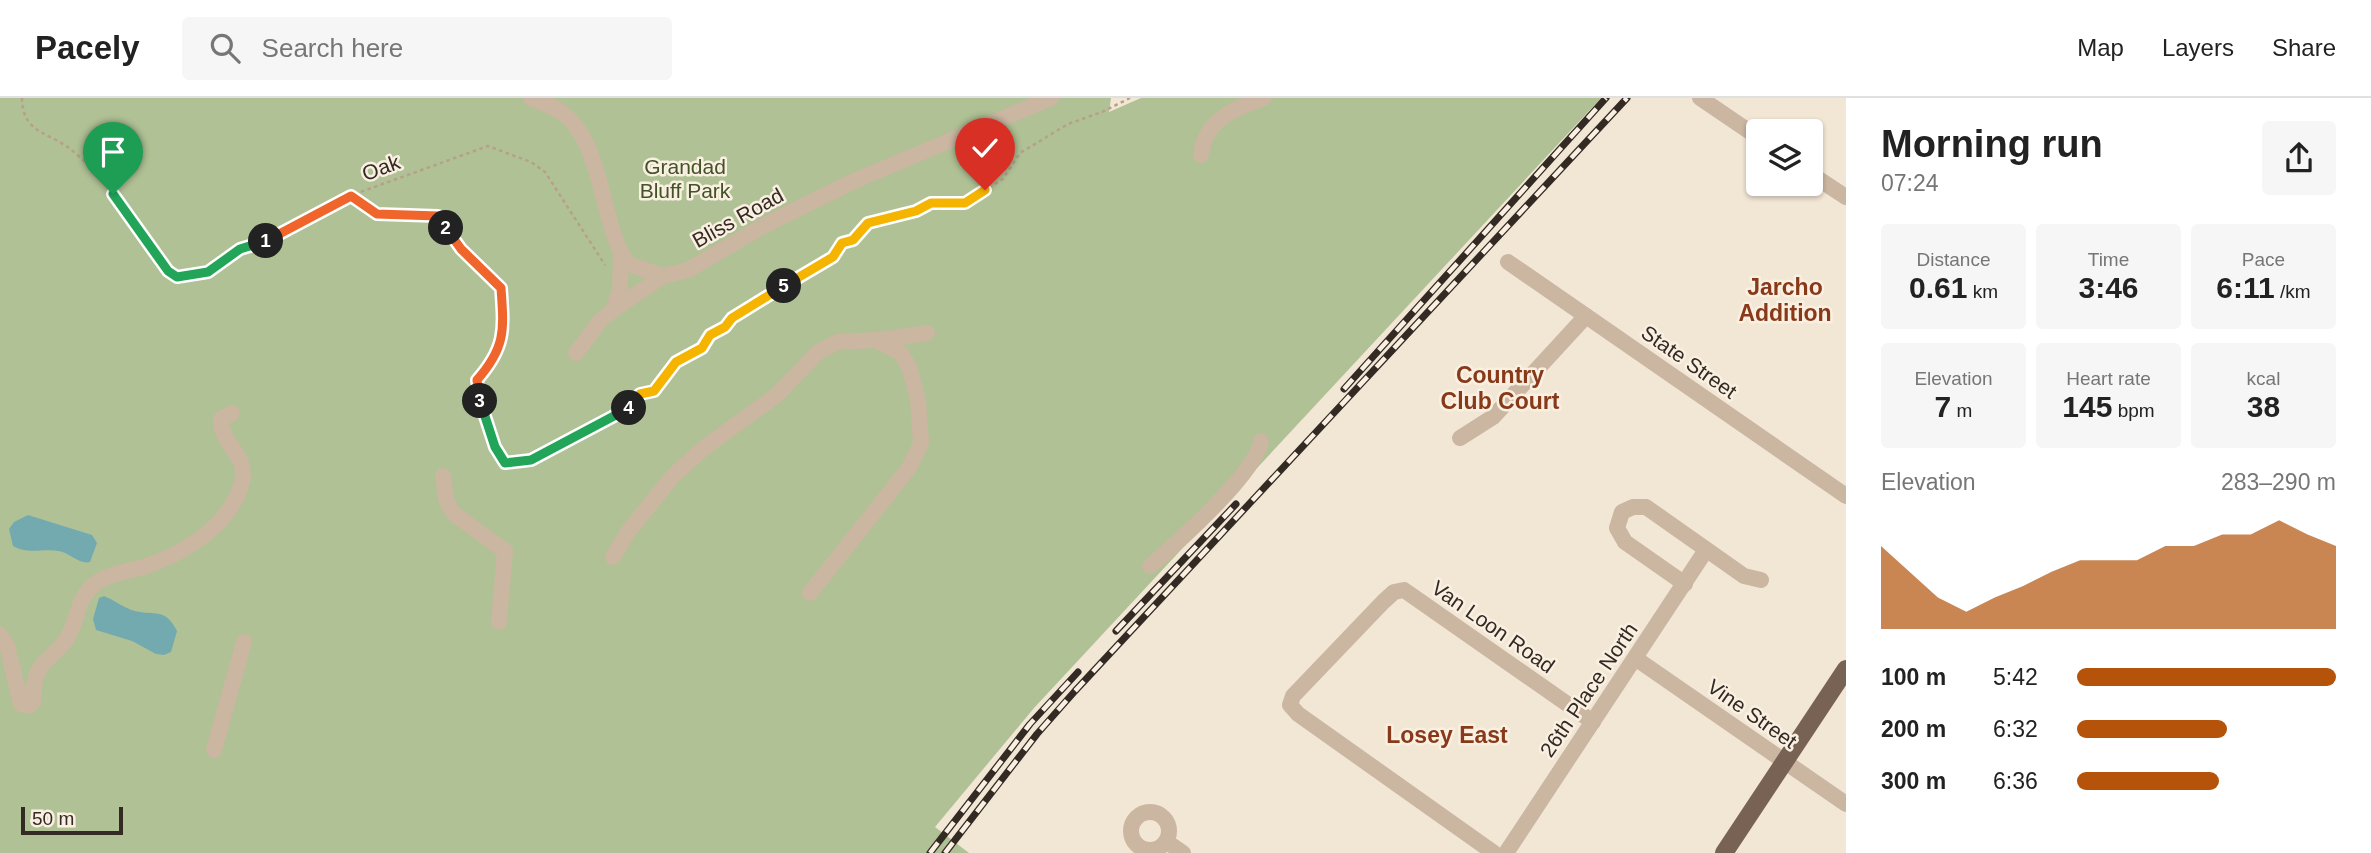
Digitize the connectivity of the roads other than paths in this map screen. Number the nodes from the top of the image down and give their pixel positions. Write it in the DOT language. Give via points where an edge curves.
graph roads {
  1 [pos="531,98"];
  2 [pos="1051,98"];
  3 [pos="1264,98"];
  4 [pos="1701,98"];
  5 [pos="1746,129"];
  6 [pos="1201,155"];
  7 [pos="1823,182"];
  8 [pos="1846,197"];
  9 [pos="621,254"];
  10 [pos="1508,262"];
  11 [pos="663,276"];
  12 [pos="613,310"];
  13 [pos="1586,316"];
  14 [pos="876,340"];
  15 [pos="576,353"];
  16 [pos="909,368"];
  17 [pos="232,413"];
  18 [pos="1460,438"];
  19 [pos="1261,441"];
  20 [pos="443,476"];
  21 [pos="1846,496"];
  22 [pos="1706,550"];
  23 [pos="613,558"];
  24 [pos="1150,566"];
  25 [pos="1761,580"];
  26 [pos="1685,584"];
  27 [pos="810,593"];
  28 [pos="499,622"];
  29 [pos="0,635"];
  30 [pos="244,642"];
  31 [pos="1635,658"];
  32 [pos="1846,669"];
  33 [pos="1593,722"];
  34 [pos="214,750"];
  35 [pos="1785,762"];
  36 [pos="1846,804"];
  37 [pos="1167,842"];
  38 [pos="1183,853"];
  39 [pos="1494,853"];
  40 [pos="1506,853"];
  41 [pos="1724,853"];
  1 -- 9 [label="street" via="562,113 577,129 596,167"];
  2 -- 11 [label="street, Bliss Road" via="854,181 688,270"];
  3 -- 6 [label="street" via="1214,122"];
  4 -- 5 [label="street"];
  7 -- 8 [label="street"];
  9 -- 11 [label="street" via="628,264"];
  9 -- 12 [label="street" via="620,288"];
  10 -- 13 [label="street, State Street"];
  11 -- 12 [label="street, Bliss Road"];
  12 -- 15 [label="street"];
  13 -- 18 [label="street" via="1493,417"];
  13 -- 21 [label="street, State Street"];
  14 -- 16 [label="street" via="901,353"];
  14 -- 16 [label="street" via="927,333 914,348"];
  14 -- 23 [label="street" via="837,342 818,352 777,395 673,476"];
  16 -- 27 [label="street" via="918,400 921,443 917,454"];
  17 -- 29 [label="street" via="221,419 220,427 240,457 243,479 227,512 177,552 89,589 70,634 34,676 29,706 22,704 7,645"];
  19 -- 24 [label="street" via="1248,468"];
  20 -- 28 [label="street" via="453,513 505,551"];
  22 -- 25 [label="street" via="1744,576"];
  22 -- 26 [label="street, 26th Place North"];
  22 -- 26 [label="street" via="1646,507 1627,508 1618,519 1617,528 1625,542"];
  26 -- 31 [label="street, 26th Place North"];
  30 -- 34 [label="street"];
  31 -- 33 [label="street, 26th Place North"];
  31 -- 35 [label="street, Vine Street"];
  32 -- 35 [label="main road"];
  33 -- 39 [label="street, Van Loon Road" via="1404,590 1383,602 1293,696 1290,705 1298,715"];
  33 -- 40 [label="street, 26th Place North"];
  35 -- 36 [label="street, Vine Street"];
  35 -- 41 [label="main road"];
  37 -- 38 [label="street"];
}
